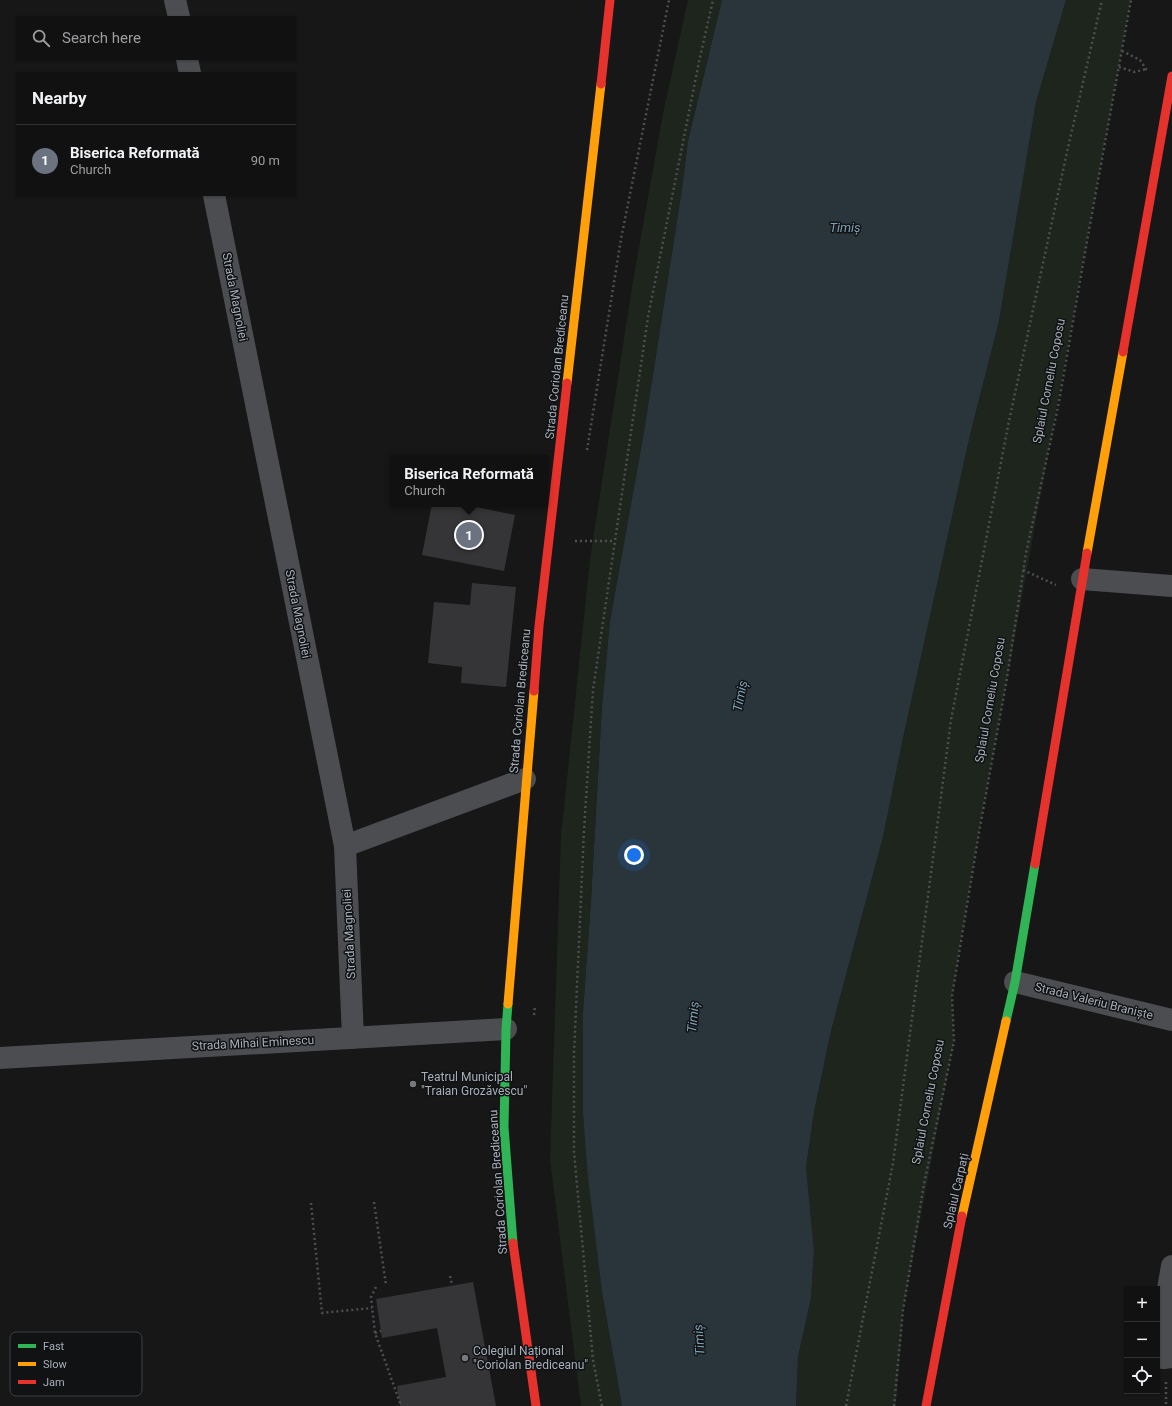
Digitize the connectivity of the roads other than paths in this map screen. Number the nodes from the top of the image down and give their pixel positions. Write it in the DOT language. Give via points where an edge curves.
graph roads {
  1 [pos="175,0"];
  2 [pos="610,0"];
  3 [pos="178,16"];
  4 [pos="187,60"];
  5 [pos="190,72"];
  6 [pos="1172,76"];
  7 [pos="214,196"];
  8 [pos="1082,579"];
  9 [pos="1172,586"];
  10 [pos="526,779"];
  11 [pos="345,846"];
  12 [pos="1015,982"];
  13 [pos="1172,1020"];
  14 [pos="506,1029"];
  15 [pos="353,1038"];
  16 [pos="0,1058"];
  17 [pos="1172,1266"];
  18 [pos="1168,1357"];
  19 [pos="536,1406"];
  20 [pos="926,1406"];
  1 -- 3 [label="street"];
  2 -- 10 [label="street, Strada Coriolan Brediceanu" via="539,626"];
  4 -- 5 [label="street"];
  6 -- 8 [label="street"];
  7 -- 11 [label="street, Strada Magnoliei"];
  8 -- 9 [label="street"];
  8 -- 12 [label="street"];
  10 -- 11 [label="street"];
  10 -- 14 [label="street, Strada Coriolan Brediceanu"];
  11 -- 15 [label="street, Strada Magnoliei"];
  12 -- 13 [label="street, Strada Valeriu Braniște"];
  12 -- 20 [label="street, Splaiul Carpați" via="960,1227"];
  14 -- 15 [label="street, Strada Mihai Eminescu"];
  14 -- 19 [label="street, Strada Coriolan Brediceanu" via="504,1127 513,1244"];
  15 -- 16 [label="street, Strada Mihai Eminescu"];
  17 -- 18 [label="street" via="1164,1306"];
}
